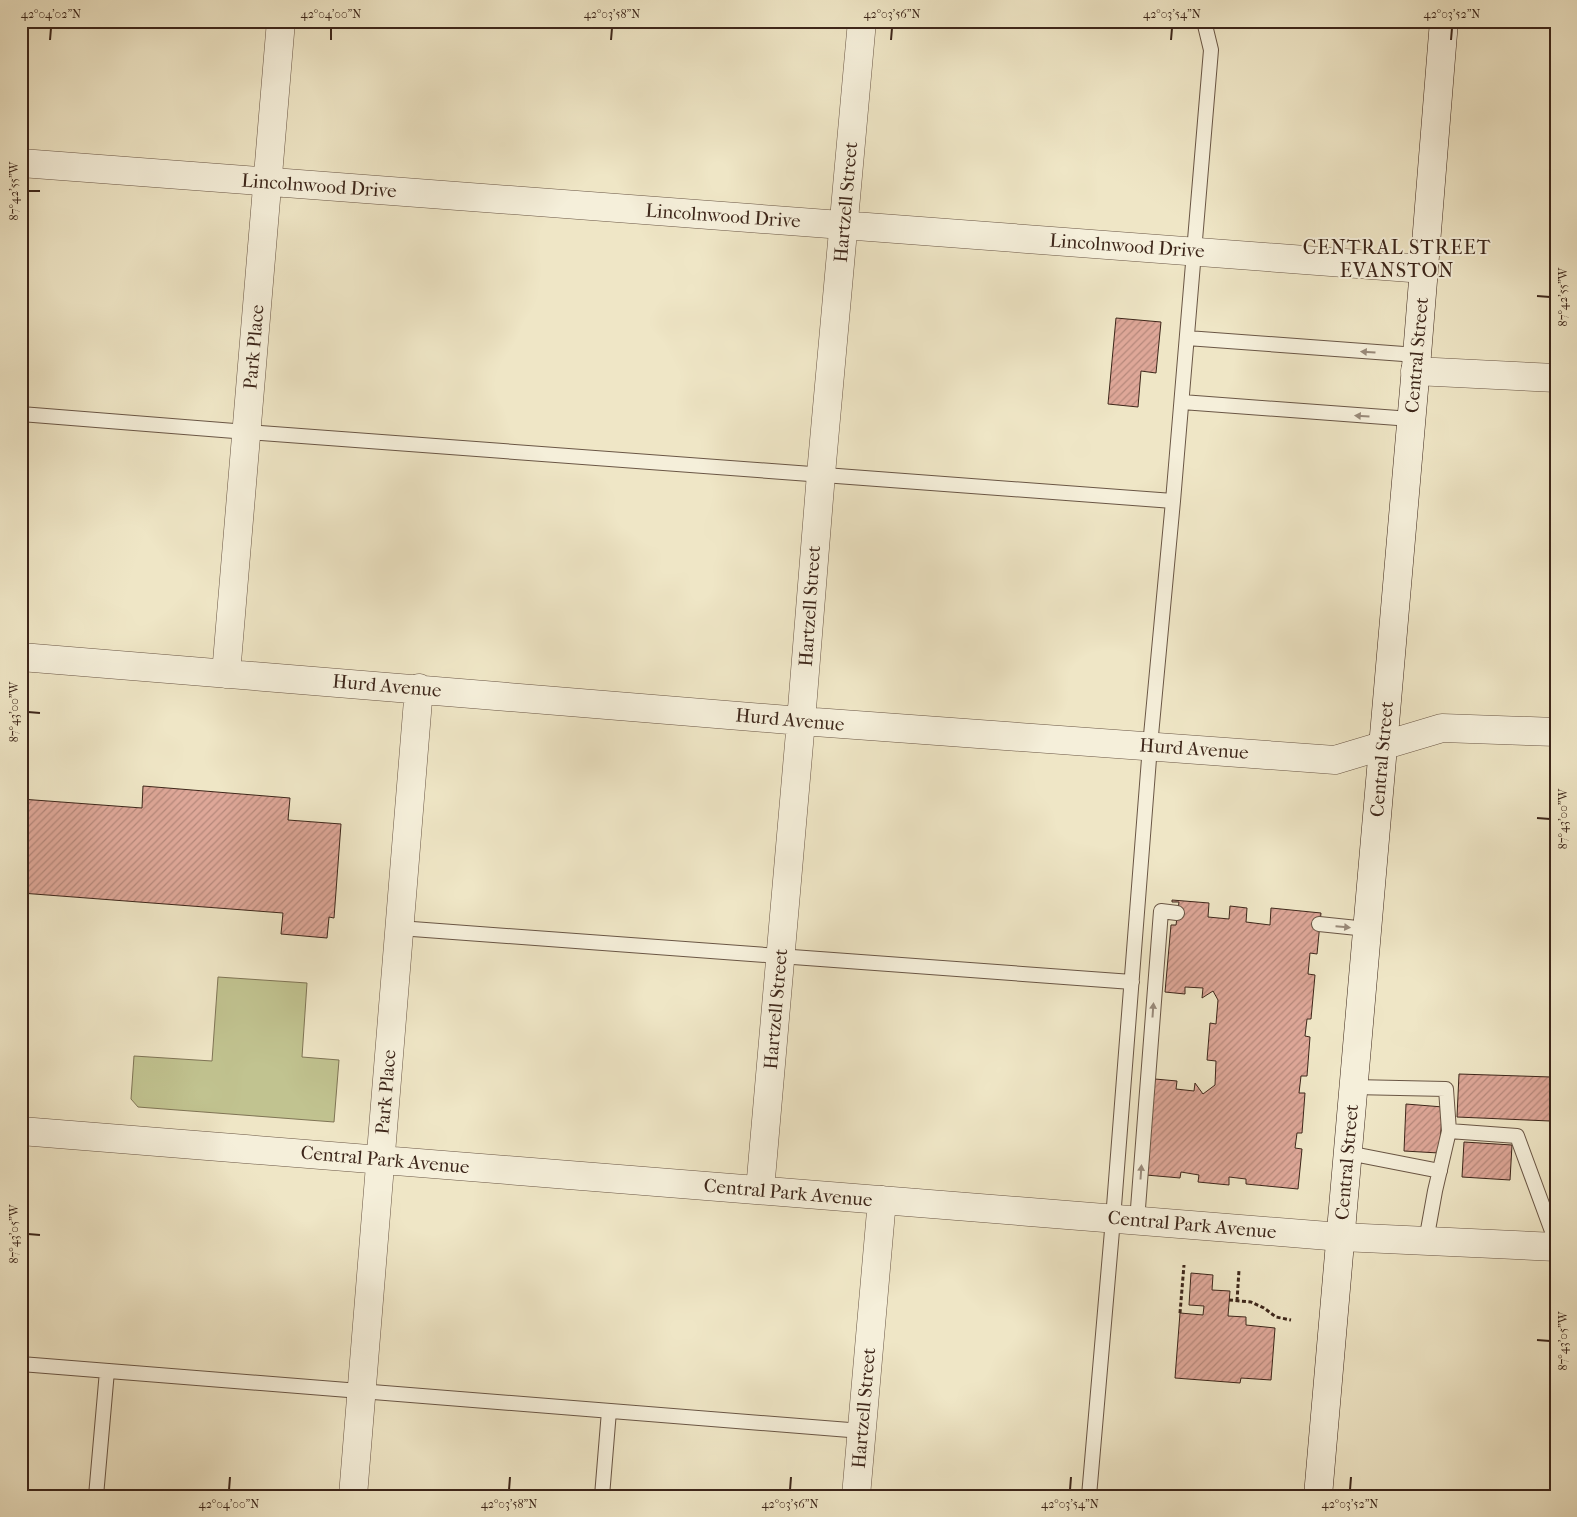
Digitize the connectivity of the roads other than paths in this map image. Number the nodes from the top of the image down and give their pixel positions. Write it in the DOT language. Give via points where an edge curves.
graph roads {
  1 [pos="281,21"];
  2 [pos="862,21"];
  3 [pos="1204,21"];
  4 [pos="1444,21"];
  5 [pos="21,164"];
  6 [pos="268,182"];
  7 [pos="844,225"];
  8 [pos="1194,252"];
  9 [pos="1424,269"];
  10 [pos="1187,338"];
  11 [pos="1416,363"];
  12 [pos="1556,378"];
  13 [pos="1182,402"];
  14 [pos="21,414"];
  15 [pos="1411,419"];
  16 [pos="246,432"];
  17 [pos="821,474"];
  18 [pos="1173,501"];
  19 [pos="21,657"];
  20 [pos="226,674"];
  21 [pos="419,688"];
  22 [pos="801,721"];
  23 [pos="1556,732"];
  24 [pos="1150,746"];
  25 [pos="1382,747"];
  26 [pos="1177,912"];
  27 [pos="1319,924"];
  28 [pos="400,928"];
  29 [pos="1367,929"];
  30 [pos="781,956"];
  31 [pos="1132,982"];
  32 [pos="1353,1087"];
  33 [pos="21,1131"];
  34 [pos="1449,1132"];
  35 [pos="1348,1153"];
  36 [pos="381,1160"];
  37 [pos="1440,1171"];
  38 [pos="760,1190"];
  39 [pos="882,1200"];
  40 [pos="1125,1220"];
  41 [pos="1341,1237"];
  42 [pos="1426,1241"];
  43 [pos="1556,1242"];
  44 [pos="1556,1247"];
  45 [pos="21,1364"];
  46 [pos="107,1371"];
  47 [pos="362,1391"];
  48 [pos="609,1411"];
  49 [pos="862,1431"];
  50 [pos="96,1496"];
  51 [pos="353,1496"];
  52 [pos="602,1496"];
  53 [pos="856,1496"];
  54 [pos="1088,1496"];
  55 [pos="1318,1496"];
  1 -- 6 [label="street, Park Place"];
  2 -- 7 [label="street, Hartzell Street"];
  3 -- 8 [label="lane" via="1211,50"];
  4 -- 9 [label="street, Central Street"];
  5 -- 6 [label="street, Lincolnwood Drive"];
  6 -- 7 [label="street, Lincolnwood Drive"];
  6 -- 16 [label="street, Park Place"];
  7 -- 8 [label="street, Lincolnwood Drive"];
  7 -- 17 [label="street, Hartzell Street"];
  8 -- 9 [label="street, Lincolnwood Drive"];
  8 -- 10 [label="lane"];
  9 -- 11 [label="street, Central Street"];
  11 -- 10 [label="lane, one-way"];
  10 -- 13 [label="lane"];
  11 -- 12 [label="street"];
  11 -- 15 [label="street, Central Street"];
  15 -- 13 [label="lane, one-way"];
  13 -- 18 [label="lane"];
  14 -- 16 [label="lane"];
  15 -- 25 [label="street, Central Street"];
  16 -- 17 [label="lane"];
  16 -- 20 [label="street, Park Place"];
  17 -- 18 [label="lane"];
  17 -- 22 [label="street, Hartzell Street"];
  18 -- 24 [label="lane"];
  19 -- 20 [label="street, Hurd Avenue"];
  20 -- 21 [label="street, Hurd Avenue"];
  21 -- 22 [label="street, Hurd Avenue"];
  21 -- 28 [label="street, Park Place"];
  22 -- 24 [label="street, Hurd Avenue"];
  22 -- 30 [label="street, Hartzell Street"];
  23 -- 25 [label="street, Hurd Avenue" via="1442,728"];
  24 -- 25 [label="street, Hurd Avenue" via="1335,760"];
  24 -- 31 [label="lane"];
  25 -- 29 [label="street, Central Street"];
  40 -- 26 [label="lane, one-way" via="1161,911"];
  27 -- 29 [label="lane, one-way"];
  28 -- 30 [label="lane"];
  28 -- 36 [label="street, Park Place"];
  29 -- 32 [label="street, Central Street"];
  30 -- 31 [label="lane"];
  30 -- 38 [label="street, Hartzell Street"];
  31 -- 40 [label="lane"];
  32 -- 34 [label="lane" via="1446,1089"];
  32 -- 35 [label="street, Central Street"];
  33 -- 36 [label="street, Central Park Avenue"];
  34 -- 37 [label="lane"];
  34 -- 43 [label="lane" via="1517,1136"];
  35 -- 37 [label="lane"];
  35 -- 41 [label="street, Central Street"];
  36 -- 38 [label="street, Central Park Avenue"];
  36 -- 47 [label="street, Park Place"];
  37 -- 42 [label="lane"];
  38 -- 39 [label="street, Central Park Avenue"];
  39 -- 40 [label="street, Central Park Avenue"];
  39 -- 49 [label="street, Hartzell Street"];
  40 -- 41 [label="street, Central Park Avenue"];
  40 -- 54 [label="lane"];
  41 -- 42 [label="street, Central Park Avenue"];
  41 -- 55 [label="street, Central Street"];
  42 -- 44 [label="street, Central Park Avenue"];
  45 -- 46 [label="lane"];
  46 -- 47 [label="lane"];
  46 -- 50 [label="lane"];
  47 -- 48 [label="lane"];
  47 -- 51 [label="street, Park Place"];
  48 -- 49 [label="lane"];
  48 -- 52 [label="lane"];
  49 -- 53 [label="street, Hartzell Street"];
}
